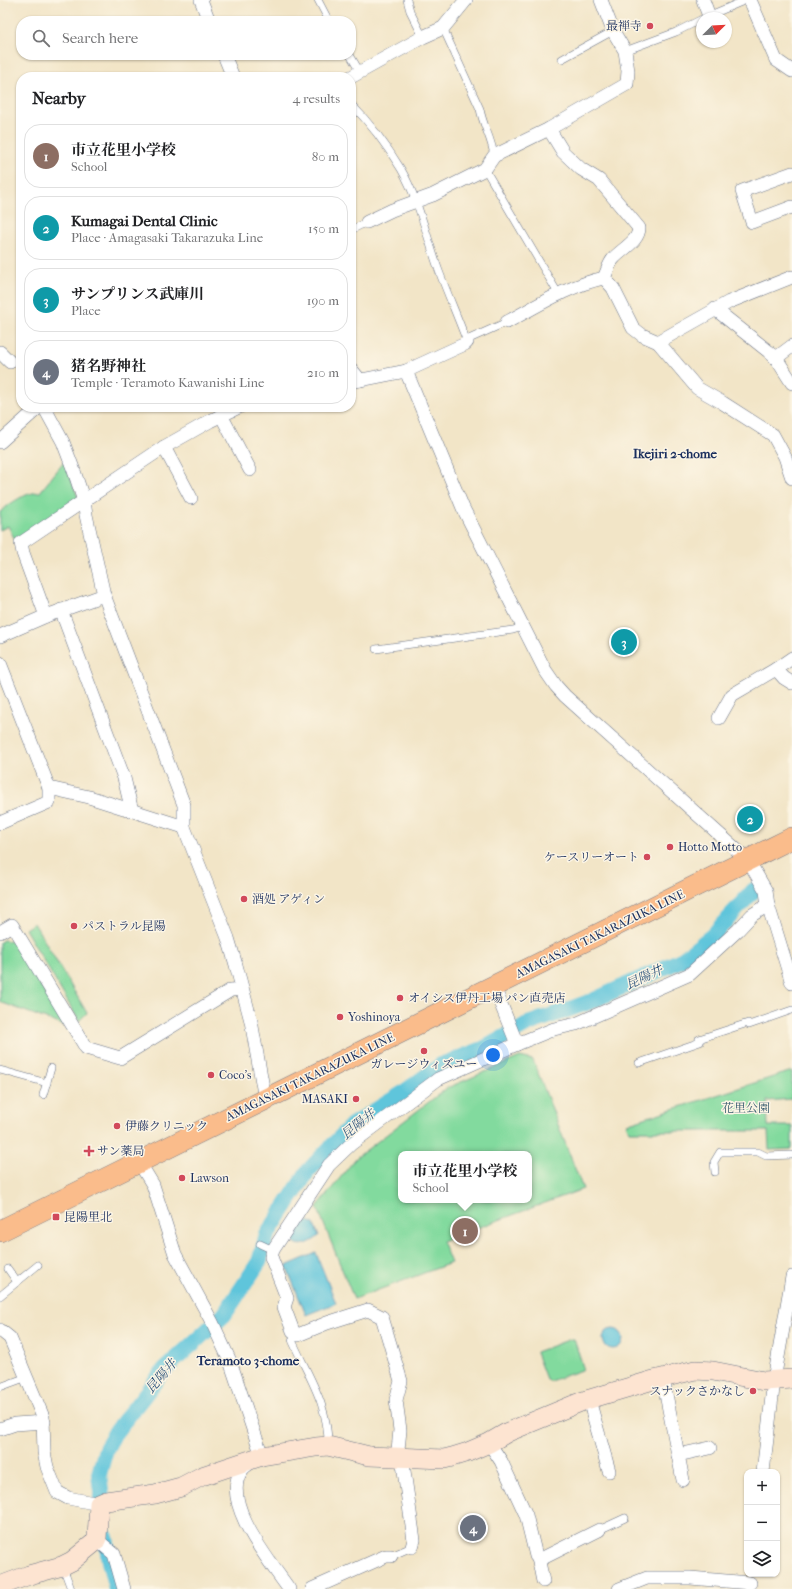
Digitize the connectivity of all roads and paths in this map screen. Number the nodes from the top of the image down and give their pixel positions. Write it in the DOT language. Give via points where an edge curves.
graph roads {
  1 [pos="201,0"];
  2 [pos="318,0"];
  3 [pos="407,0"];
  4 [pos="466,0"];
  5 [pos="601,0"];
  6 [pos="702,0"];
  7 [pos="746,0"];
  8 [pos="750,0"];
  9 [pos="704,12"];
  10 [pos="719,12"];
  11 [pos="207,16"];
  12 [pos="326,16"];
  13 [pos="696,22"];
  14 [pos="443,28"];
  15 [pos="613,31"];
  16 [pos="423,37"];
  17 [pos="625,51"];
  18 [pos="562,59"];
  19 [pos="226,60"];
  20 [pos="352,60"];
  21 [pos="792,69"];
  22 [pos="231,72"];
  23 [pos="355,72"];
  24 [pos="356,74"];
  25 [pos="356,109"];
  26 [pos="549,129"];
  27 [pos="494,156"];
  28 [pos="485,168"];
  29 [pos="792,173"];
  30 [pos="415,201"];
  31 [pos="792,207"];
  32 [pos="367,222"];
  33 [pos="356,228"];
  34 [pos="792,277"];
  35 [pos="604,278"];
  36 [pos="559,295"];
  37 [pos="715,309"];
  38 [pos="506,322"];
  39 [pos="467,342"];
  40 [pos="658,342"];
  41 [pos="792,346"];
  42 [pos="0,352"];
  43 [pos="776,358"];
  44 [pos="10,362"];
  45 [pos="406,371"];
  46 [pos="356,381"];
  47 [pos="792,383"];
  48 [pos="33,412"];
  49 [pos="47,412"];
  50 [pos="227,412"];
  51 [pos="221,415"];
  52 [pos="0,442"];
  53 [pos="164,447"];
  54 [pos="788,455"];
  55 [pos="250,470"];
  56 [pos="792,478"];
  57 [pos="192,498"];
  58 [pos="84,501"];
  59 [pos="104,595"];
  60 [pos="61,610"];
  61 [pos="46,616"];
  62 [pos="523,627"];
  63 [pos="0,636"];
  64 [pos="376,649"];
  65 [pos="792,658"];
  66 [pos="0,663"];
  67 [pos="776,669"];
  68 [pos="792,683"];
  69 [pos="719,718"];
  70 [pos="49,788"];
  71 [pos="132,811"];
  72 [pos="0,824"];
  73 [pos="184,826"];
  74 [pos="792,838"];
  75 [pos="748,860"];
  76 [pos="768,905"];
  77 [pos="0,932"];
  78 [pos="792,983"];
  79 [pos="494,986"];
  80 [pos="242,989"];
  81 [pos="792,1010"];
  82 [pos="518,1046"];
  83 [pos="639,1064"];
  84 [pos="51,1068"];
  85 [pos="0,1070"];
  86 [pos="47,1083"];
  87 [pos="43,1095"];
  88 [pos="265,1099"];
  89 [pos="792,1155"];
  90 [pos="140,1162"];
  91 [pos="715,1172"];
  92 [pos="0,1231"];
  93 [pos="260,1244"];
  94 [pos="273,1250"];
  95 [pos="38,1265"];
  96 [pos="8,1269"];
  97 [pos="792,1277"];
  98 [pos="17,1282"];
  99 [pos="0,1296"];
  100 [pos="0,1330"];
  101 [pos="298,1335"];
  102 [pos="27,1377"];
  103 [pos="663,1379"];
  104 [pos="783,1380"];
  105 [pos="0,1388"];
  106 [pos="589,1400"];
  107 [pos="44,1422"];
  108 [pos="0,1429"];
  109 [pos="489,1443"];
  110 [pos="328,1446"];
  111 [pos="710,1448"];
  112 [pos="678,1455"];
  113 [pos="262,1456"];
  114 [pos="401,1456"];
  115 [pos="764,1469"];
  116 [pos="609,1471"];
  117 [pos="684,1480"];
  118 [pos="99,1504"];
  119 [pos="625,1518"];
  120 [pos="599,1530"];
  121 [pos="99,1542"];
  122 [pos="412,1547"];
  123 [pos="391,1556"];
  124 [pos="539,1560"];
  125 [pos="62,1566"];
  126 [pos="543,1581"];
  127 [pos="750,1582"];
  128 [pos="0,1586"];
  129 [pos="71,1589"];
  130 [pos="124,1589"];
  131 [pos="289,1589"];
  132 [pos="312,1589"];
  133 [pos="619,1589"];
  1 -- 11 [label="street"];
  2 -- 12 [label="lane"];
  3 -- 16 [label="lane"];
  4 -- 14 [label="street"];
  5 -- 15 [label="street"];
  6 -- 9 [label="street"];
  7 -- 10 [label="lane"];
  8 -- 21 [label="street" via="776,60"];
  13 -- 17 [label="lane"];
  14 -- 16 [label="street"];
  14 -- 27 [label="lane" via="480,109 493,145"];
  15 -- 17 [label="street"];
  15 -- 18 [label="lane"];
  16 -- 24 [label="street"];
  17 -- 26 [label="street" via="627,84"];
  19 -- 22 [label="street"];
  20 -- 23 [label="lane"];
  25 -- 30 [label="lane" via="387,148 401,170"];
  26 -- 27 [label="street"];
  26 -- 35 [label="street" via="563,152 581,169 599,180 639,228 639,232 629,245 613,259"];
  27 -- 28 [label="street"];
  28 -- 30 [label="street" via="433,195"];
  28 -- 36 [label="lane"];
  29 -- 31 [label="street" via="742,191 752,222"];
  30 -- 32 [label="street"];
  30 -- 39 [label="lane" via="439,272"];
  32 -- 33 [label="lane"];
  34 -- 37 [label="street"];
  35 -- 36 [label="street"];
  35 -- 40 [label="street" via="613,288 633,328"];
  36 -- 38 [label="street"];
  37 -- 40 [label="street"];
  37 -- 43 [label="street"];
  38 -- 39 [label="lane"];
  39 -- 45 [label="street"];
  40 -- 54 [label="street" via="697,388 773,435"];
  41 -- 43 [label="street"];
  42 -- 44 [label="street"];
  43 -- 47 [label="street"];
  45 -- 46 [label="street"];
  45 -- 62 [label="street" via="463,508"];
  48 -- 52 [label="street"];
  49 -- 58 [label="street" via="63,442"];
  50 -- 51 [label="street"];
  51 -- 53 [label="street"];
  51 -- 55 [label="street"];
  53 -- 57 [label="street"];
  53 -- 58 [label="street"];
  54 -- 56 [label="street"];
  58 -- 59 [label="street"];
  58 -- 61 [label="street" via="21,543"];
  59 -- 60 [label="street"];
  59 -- 73 [label="street" via="184,805"];
  60 -- 61 [label="street"];
  60 -- 71 [label="street" via="124,778"];
  61 -- 63 [label="street"];
  62 -- 64 [label="lane"];
  62 -- 75 [label="street" via="545,670 565,696"];
  65 -- 67 [label="street"];
  66 -- 70 [label="street"];
  67 -- 68 [label="street"];
  67 -- 69 [label="street" via="726,697"];
  70 -- 71 [label="street" via="89,797"];
  70 -- 72 [label="street" via="49,802"];
  71 -- 73 [label="street"];
  73 -- 80 [label="street" via="228,938"];
  74 -- 75 [label="main road, AMAGASAKI TAKARAZUKA LINE"];
  75 -- 76 [label="street" via="766,891"];
  75 -- 79 [label="main road, AMAGASAKI TAKARAZUKA LINE"];
  76 -- 78 [label="street"];
  76 -- 82 [label="street" via="752,915 690,974 576,1024 554,1029"];
  77 -- 80 [label="street" via="12,924 86,1048 120,1058 231,990"];
  79 -- 82 [label="street"];
  79 -- 88 [label="main road, AMAGASAKI TAKARAZUKA LINE"];
  80 -- 88 [label="street" via="251,1021"];
  81 -- 83 [label="lane" via="699,1039 700,1042"];
  82 -- 94 [label="street" via="438,1079 351,1144 330,1165"];
  84 -- 86 [label="lane"];
  85 -- 86 [label="lane"];
  86 -- 87 [label="lane"];
  88 -- 90 [label="main road, AMAGASAKI TAKARAZUKA LINE"];
  89 -- 91 [label="lane" via="766,1156 758,1152 720,1152 714,1162"];
  90 -- 92 [label="main road, AMAGASAKI TAKARAZUKA LINE"];
  90 -- 113 [label="street" via="153,1185 175,1254 230,1361"];
  93 -- 94 [label="lane"];
  94 -- 101 [label="street" via="271,1257 288,1298 284,1307 293,1331"];
  95 -- 98 [label="lane"];
  96 -- 98 [label="lane"];
  97 -- 104 [label="street"];
  98 -- 99 [label="lane"];
  100 -- 102 [label="street" via="10,1338"];
  101 -- 110 [label="lane" via="292,1340 324,1408"];
  101 -- 114 [label="street" via="368,1310 382,1317 401,1381 396,1400 400,1430 398,1450"];
  102 -- 105 [label="lane"];
  102 -- 107 [label="street"];
  103 -- 104 [label="main road" via="696,1370 764,1381"];
  103 -- 106 [label="main road"];
  103 -- 112 [label="street"];
  104 -- 115 [label="street"];
  106 -- 109 [label="main road" via="508,1432"];
  106 -- 116 [label="street"];
  107 -- 108 [label="street" via="15,1424"];
  107 -- 118 [label="street" via="46,1460 57,1492 68,1498"];
  109 -- 114 [label="main road" via="444,1459"];
  109 -- 124 [label="street" via="501,1461 526,1515"];
  110 -- 113 [label="main road"];
  110 -- 114 [label="main road" via="369,1456"];
  111 -- 112 [label="street"];
  112 -- 117 [label="street"];
  113 -- 118 [label="main road" via="202,1476 181,1487"];
  113 -- 131 [label="street" via="242,1468 237,1479 236,1498 247,1526"];
  114 -- 122 [label="street" via="414,1540"];
  118 -- 121 [label="main road"];
  119 -- 120 [label="lane"];
  120 -- 124 [label="street"];
  121 -- 125 [label="main road" via="95,1542"];
  121 -- 130 [label="street" via="114,1554"];
  122 -- 123 [label="lane"];
  123 -- 132 [label="street"];
  124 -- 126 [label="street"];
  125 -- 128 [label="main road"];
  125 -- 129 [label="lane"];
  127 -- 133 [label="street" via="647,1578"];
}
